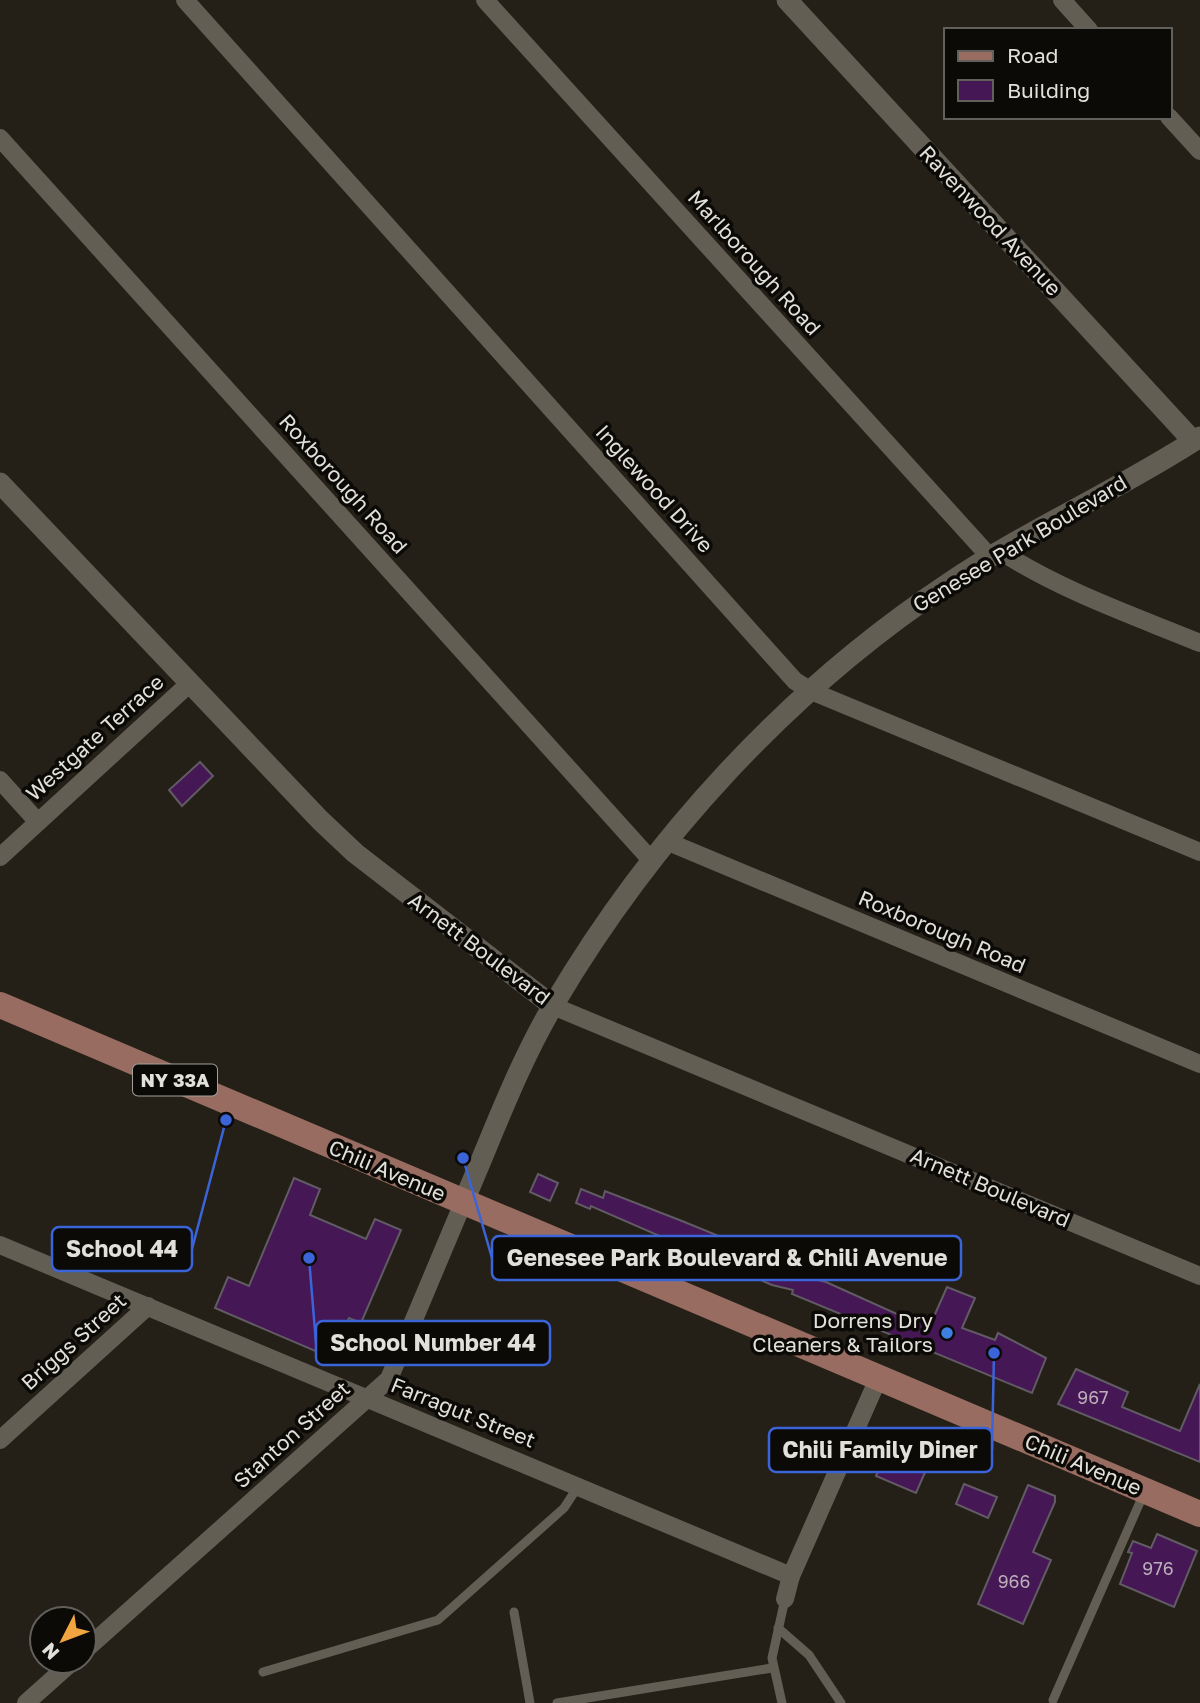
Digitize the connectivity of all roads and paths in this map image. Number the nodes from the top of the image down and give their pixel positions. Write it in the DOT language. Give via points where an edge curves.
graph roads {
  1 [pos="185,0"];
  2 [pos="485,0"];
  3 [pos="787,0"];
  4 [pos="1062,0"];
  5 [pos="1087,28"];
  6 [pos="1171,119"];
  7 [pos="0,138"];
  8 [pos="1200,151"];
  9 [pos="1196,439"];
  10 [pos="0,483"];
  11 [pos="995,554"];
  12 [pos="1200,643"];
  13 [pos="190,683"];
  14 [pos="811,691"];
  15 [pos="0,780"];
  16 [pos="37,821"];
  17 [pos="666,841"];
  18 [pos="1200,852"];
  19 [pos="0,857"];
  20 [pos="651,860"];
  21 [pos="0,1005"];
  22 [pos="553,1006"];
  23 [pos="1200,1064"];
  24 [pos="463,1203"];
  25 [pos="0,1245"];
  26 [pos="1200,1276"];
  27 [pos="148,1306"];
  28 [pos="878,1379"];
  29 [pos="368,1398"];
  30 [pos="0,1440"];
  31 [pos="579,1486"];
  32 [pos="1145,1491"];
  33 [pos="1200,1514"];
  34 [pos="791,1576"];
  35 [pos="785,1598"];
  36 [pos="514,1612"];
  37 [pos="778,1628"];
  38 [pos="98,1639"];
  39 [pos="772,1668"];
  40 [pos="263,1672"];
  41 [pos="57,1675"];
  42 [pos="1053,1700"];
  43 [pos="26,1703"];
  44 [pos="530,1703"];
  45 [pos="558,1703"];
  46 [pos="782,1703"];
  47 [pos="841,1703"];
  1 -- 14 [label="street, Inglewood Drive" via="795,681"];
  2 -- 11 [label="street, Marlborough Road"];
  3 -- 9 [label="street, Ravenwood Avenue"];
  4 -- 5 [label="street"];
  6 -- 8 [label="street"];
  7 -- 20 [label="street, Roxborough Road"];
  9 -- 11 [label="street, Genesee Park Boulevard"];
  10 -- 13 [label="street, Arnett Boulevard"];
  11 -- 12 [label="street, Marlborough Road"];
  11 -- 14 [label="street, Genesee Park Boulevard" via="905,613"];
  13 -- 16 [label="street, Westgate Terrace"];
  13 -- 22 [label="street, Arnett Boulevard" via="355,853"];
  14 -- 17 [label="street, Genesee Park Boulevard"];
  14 -- 18 [label="street, Inglewood Drive"];
  15 -- 16 [label="street"];
  16 -- 19 [label="street, Westgate Terrace"];
  17 -- 20 [label="street, Genesee Park Boulevard"];
  17 -- 23 [label="street, Roxborough Road"];
  20 -- 22 [label="street, Genesee Park Boulevard" via="605,922"];
  21 -- 24 [label="main road, Chili Avenue / NY 33A"];
  22 -- 24 [label="street, Genesee Park Boulevard"];
  22 -- 26 [label="street, Arnett Boulevard"];
  24 -- 28 [label="main road, Chili Avenue / NY 33A"];
  24 -- 29 [label="street, Stanton Street" via="394,1371"];
  25 -- 27 [label="street, Farragut Street"];
  27 -- 29 [label="street, Farragut Street"];
  27 -- 30 [label="street, Briggs Street"];
  28 -- 32 [label="main road, Chili Avenue / NY 33A"];
  28 -- 34 [label="street"];
  29 -- 31 [label="street, Farragut Street"];
  29 -- 38 [label="street, Stanton Street"];
  31 -- 34 [label="street, Farragut Street"];
  31 -- 40 [label="lane" via="564,1508 438,1620"];
  32 -- 33 [label="main road, Chili Avenue / NY 33A"];
  32 -- 42 [label="lane"];
  34 -- 35 [label="street"];
  35 -- 37 [label="lane"];
  36 -- 44 [label="lane"];
  37 -- 39 [label="lane"];
  37 -- 47 [label="lane" via="809,1655"];
  39 -- 45 [label="lane"];
  39 -- 46 [label="lane"];
  41 -- 43 [label="street"];
}
